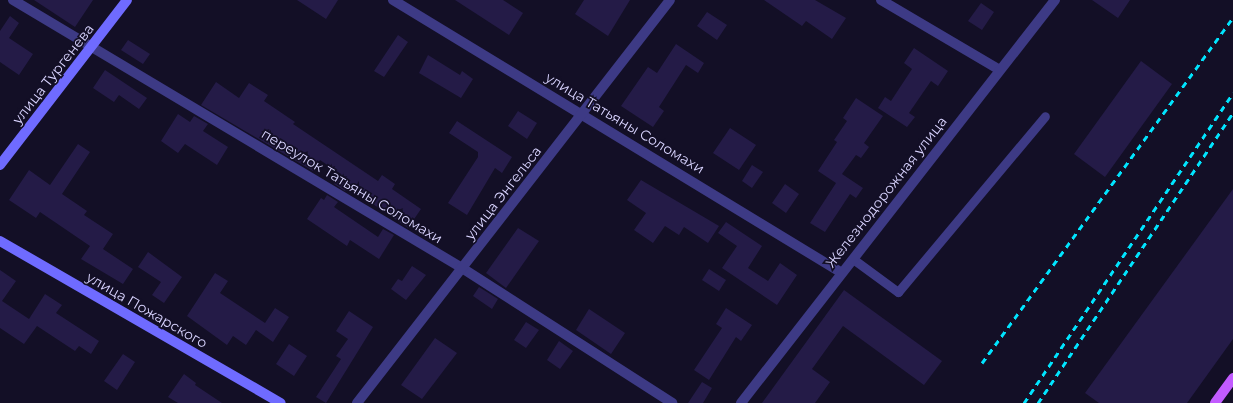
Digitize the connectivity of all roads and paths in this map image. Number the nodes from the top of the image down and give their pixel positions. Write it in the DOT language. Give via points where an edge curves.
graph roads {
  1 [pos="13,0"];
  2 [pos="127,0"];
  3 [pos="393,0"];
  4 [pos="670,0"];
  5 [pos="881,0"];
  6 [pos="1056,0"];
  7 [pos="92,48"];
  8 [pos="998,69"];
  9 [pos="584,113"];
  10 [pos="1045,116"];
  11 [pos="0,165"];
  12 [pos="0,240"];
  13 [pos="852,259"];
  14 [pos="462,268"];
  15 [pos="842,273"];
  16 [pos="1233,378"];
  17 [pos="1219,402"];
  18 [pos="281,403"];
  19 [pos="357,403"];
  20 [pos="672,403"];
  21 [pos="741,403"];
  1 -- 7 [label="street, переулок Татьяны Соломахи"];
  2 -- 7 [label="street, улица Тургенева"];
  3 -- 9 [label="street, улица Татьяны Соломахи"];
  4 -- 9 [label="street, улица Энгельса"];
  5 -- 8 [label="street"];
  6 -- 8 [label="street, Железнодорожная улица"];
  7 -- 11 [label="street, улица Тургенева"];
  7 -- 14 [label="street, переулок Татьяны Соломахи"];
  8 -- 13 [label="street, Железнодорожная улица"];
  9 -- 14 [label="street, улица Энгельса"];
  9 -- 15 [label="street, улица Татьяны Соломахи"];
  10 -- 13 [label="lane" via="898,292"];
  12 -- 18 [label="street, улица Пожарского"];
  13 -- 15 [label="street, Железнодорожная улица"];
  14 -- 19 [label="street, улица Энгельса"];
  14 -- 20 [label="street, переулок Татьяны Соломахи"];
  15 -- 21 [label="street, Железнодорожная улица"];
  16 -- 17 [label="main road"];
}
